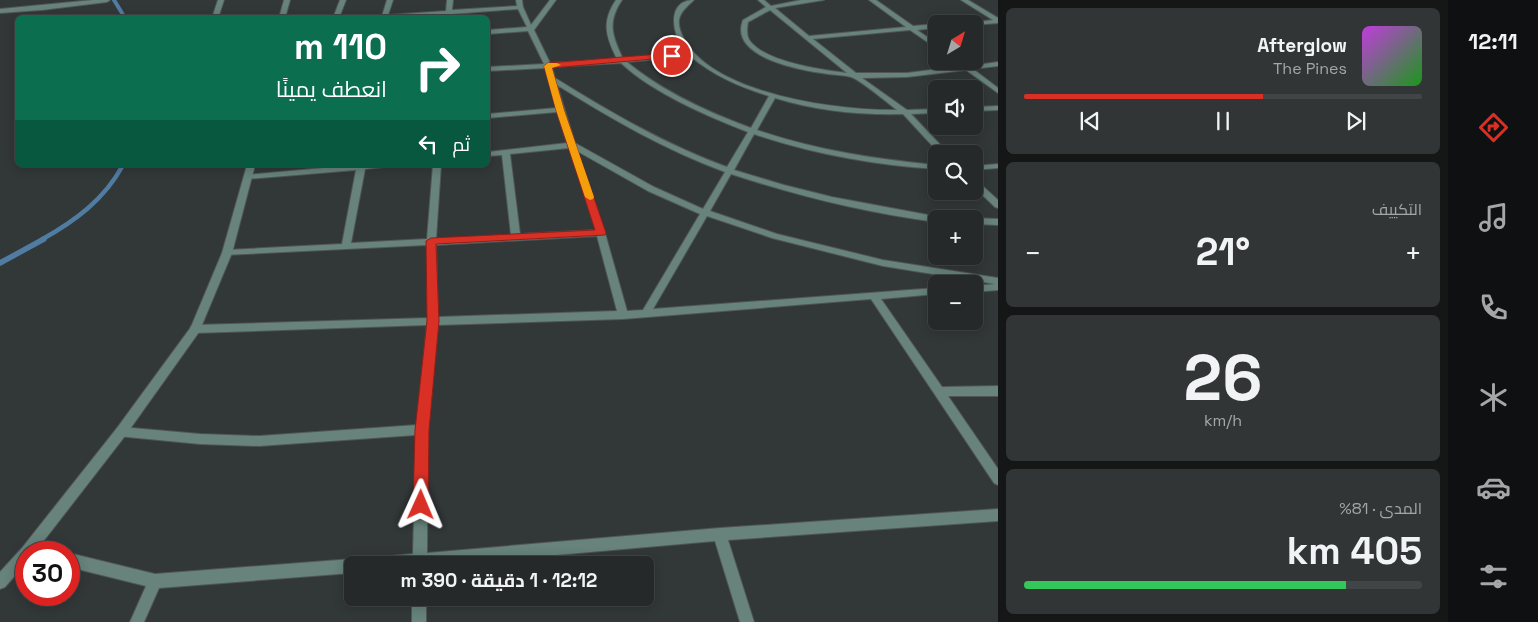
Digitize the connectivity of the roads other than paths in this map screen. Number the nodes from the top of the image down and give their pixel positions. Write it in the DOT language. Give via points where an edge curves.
graph roads {
  1 [pos="107,0"];
  2 [pos="221,0"];
  3 [pos="287,0"];
  4 [pos="343,0"];
  5 [pos="390,0"];
  6 [pos="450,0"];
  7 [pos="553,0"];
  8 [pos="619,0"];
  9 [pos="761,0"];
  10 [pos="821,0"];
  11 [pos="872,0"];
  12 [pos="964,0"];
  13 [pos="685,2"];
  14 [pos="520,3"];
  15 [pos="770,7"];
  16 [pos="0,11"];
  17 [pos="449,14"];
  18 [pos="216,15"];
  19 [pos="283,15"];
  20 [pos="337,15"];
  21 [pos="385,15"];
  22 [pos="427,15"];
  23 [pos="998,20"];
  24 [pos="983,22"];
  25 [pos="928,27"];
  26 [pos="910,28"];
  27 [pos="531,29"];
  28 [pos="490,32"];
  29 [pos="808,38"];
  30 [pos="928,40"];
  31 [pos="690,54"];
  32 [pos="621,61"];
  33 [pos="998,64"];
  34 [pos="983,65"];
  35 [pos="548,66"];
  36 [pos="490,69"];
  37 [pos="939,70"];
  38 [pos="970,70"];
  39 [pos="855,76"];
  40 [pos="552,79"];
  41 [pos="998,90"];
  42 [pos="772,96"];
  43 [pos="998,108"];
  44 [pos="983,109"];
  45 [pos="560,110"];
  46 [pos="928,111"];
  47 [pos="905,112"];
  48 [pos="490,116"];
  49 [pos="752,131"];
  50 [pos="573,145"];
  51 [pos="936,145"];
  52 [pos="506,152"];
  53 [pos="490,154"];
  54 [pos="928,166"];
  55 [pos="998,166"];
  56 [pos="250,167"];
  57 [pos="361,167"];
  58 [pos="437,167"];
  59 [pos="983,167"];
  60 [pos="729,171"];
  61 [pos="248,177"];
  62 [pos="983,191"];
  63 [pos="998,205"];
  64 [pos="703,212"];
  65 [pos="928,218"];
  66 [pos="983,221"];
  67 [pos="998,222"];
  68 [pos="601,233"];
  69 [pos="516,238"];
  70 [pos="431,241"];
  71 [pos="346,246"];
  72 [pos="227,253"];
  73 [pos="998,281"];
  74 [pos="998,287"];
  75 [pos="983,288"];
  76 [pos="928,292"];
  77 [pos="874,296"];
  78 [pos="646,313"];
  79 [pos="623,315"];
  80 [pos="433,321"];
  81 [pos="195,329"];
  82 [pos="998,391"];
  83 [pos="939,392"];
  84 [pos="422,430"];
  85 [pos="121,432"];
  86 [pos="998,480"];
  87 [pos="998,515"];
  88 [pos="720,534"];
  89 [pos="38,541"];
  90 [pos="420,556"];
  91 [pos="492,556"];
  92 [pos="80,563"];
  93 [pos="15,567"];
  94 [pos="344,567"];
  95 [pos="156,581"];
  96 [pos="0,582"];
  97 [pos="419,606"];
  98 [pos="137,622"];
  99 [pos="419,622"];
  100 [pos="747,622"];
  1 -- 16 [label="street"];
  2 -- 18 [label="street"];
  3 -- 19 [label="street"];
  4 -- 20 [label="street"];
  5 -- 21 [label="street"];
  6 -- 17 [label="street"];
  7 -- 27 [label="street"];
  8 -- 32 [label="street" via="610,12 608,22"];
  9 -- 15 [label="street"];
  10 -- 15 [label="street"];
  11 -- 26 [label="street"];
  12 -- 23 [label="street"];
  13 -- 31 [label="street" via="677,14 675,26 678,38"];
  14 -- 17 [label="street"];
  14 -- 27 [label="street"];
  15 -- 29 [label="street"];
  15 -- 39 [label="street" via="745,21 743,32 748,43 787,64"];
  17 -- 22 [label="street"];
  23 -- 24 [label="street"];
  25 -- 26 [label="street"];
  26 -- 29 [label="street"];
  26 -- 30 [label="street"];
  27 -- 28 [label="street"];
  27 -- 35 [label="street"];
  29 -- 39 [label="street"];
  31 -- 32 [label="street"];
  31 -- 42 [label="street" via="724,77"];
  32 -- 35 [label="street"];
  32 -- 49 [label="street" via="666,91"];
  33 -- 34 [label="street"];
  35 -- 36 [label="street"];
  35 -- 40 [label="street"];
  37 -- 39 [label="street"];
  38 -- 41 [label="street"];
  39 -- 47 [label="street"];
  40 -- 45 [label="street"];
  40 -- 60 [label="street" via="668,146"];
  42 -- 47 [label="street" via="851,111"];
  42 -- 49 [label="street"];
  43 -- 44 [label="street"];
  45 -- 48 [label="street"];
  45 -- 50 [label="street"];
  46 -- 47 [label="street"];
  47 -- 51 [label="street"];
  49 -- 54 [label="street" via="830,152"];
  49 -- 60 [label="street"];
  50 -- 52 [label="street"];
  50 -- 64 [label="street" via="651,189"];
  50 -- 68 [label="street"];
  52 -- 53 [label="street"];
  52 -- 69 [label="street"];
  55 -- 59 [label="street"];
  56 -- 61 [label="street"];
  57 -- 61 [label="street"];
  57 -- 71 [label="street"];
  58 -- 70 [label="street"];
  60 -- 64 [label="street"];
  60 -- 65 [label="street" via="845,203"];
  61 -- 72 [label="street"];
  62 -- 63 [label="street"];
  64 -- 73 [label="street" via="775,236 875,261"];
  64 -- 78 [label="street"];
  66 -- 67 [label="street"];
  68 -- 69 [label="street"];
  68 -- 79 [label="street"];
  69 -- 70 [label="street"];
  70 -- 71 [label="street"];
  70 -- 80 [label="street"];
  71 -- 72 [label="street"];
  72 -- 81 [label="street"];
  74 -- 75 [label="street"];
  76 -- 77 [label="street"];
  77 -- 78 [label="street"];
  77 -- 83 [label="street"];
  78 -- 79 [label="street"];
  79 -- 80 [label="street"];
  80 -- 81 [label="street"];
  80 -- 84 [label="street"];
  81 -- 85 [label="street"];
  82 -- 83 [label="street"];
  83 -- 86 [label="street"];
  84 -- 85 [label="street" via="258,441"];
  84 -- 90 [label="street"];
  85 -- 89 [label="street"];
  87 -- 88 [label="street"];
  88 -- 91 [label="street"];
  88 -- 100 [label="street"];
  92 -- 95 [label="street"];
  93 -- 96 [label="street"];
  94 -- 95 [label="street"];
  95 -- 98 [label="street"];
  97 -- 99 [label="street"];
}
